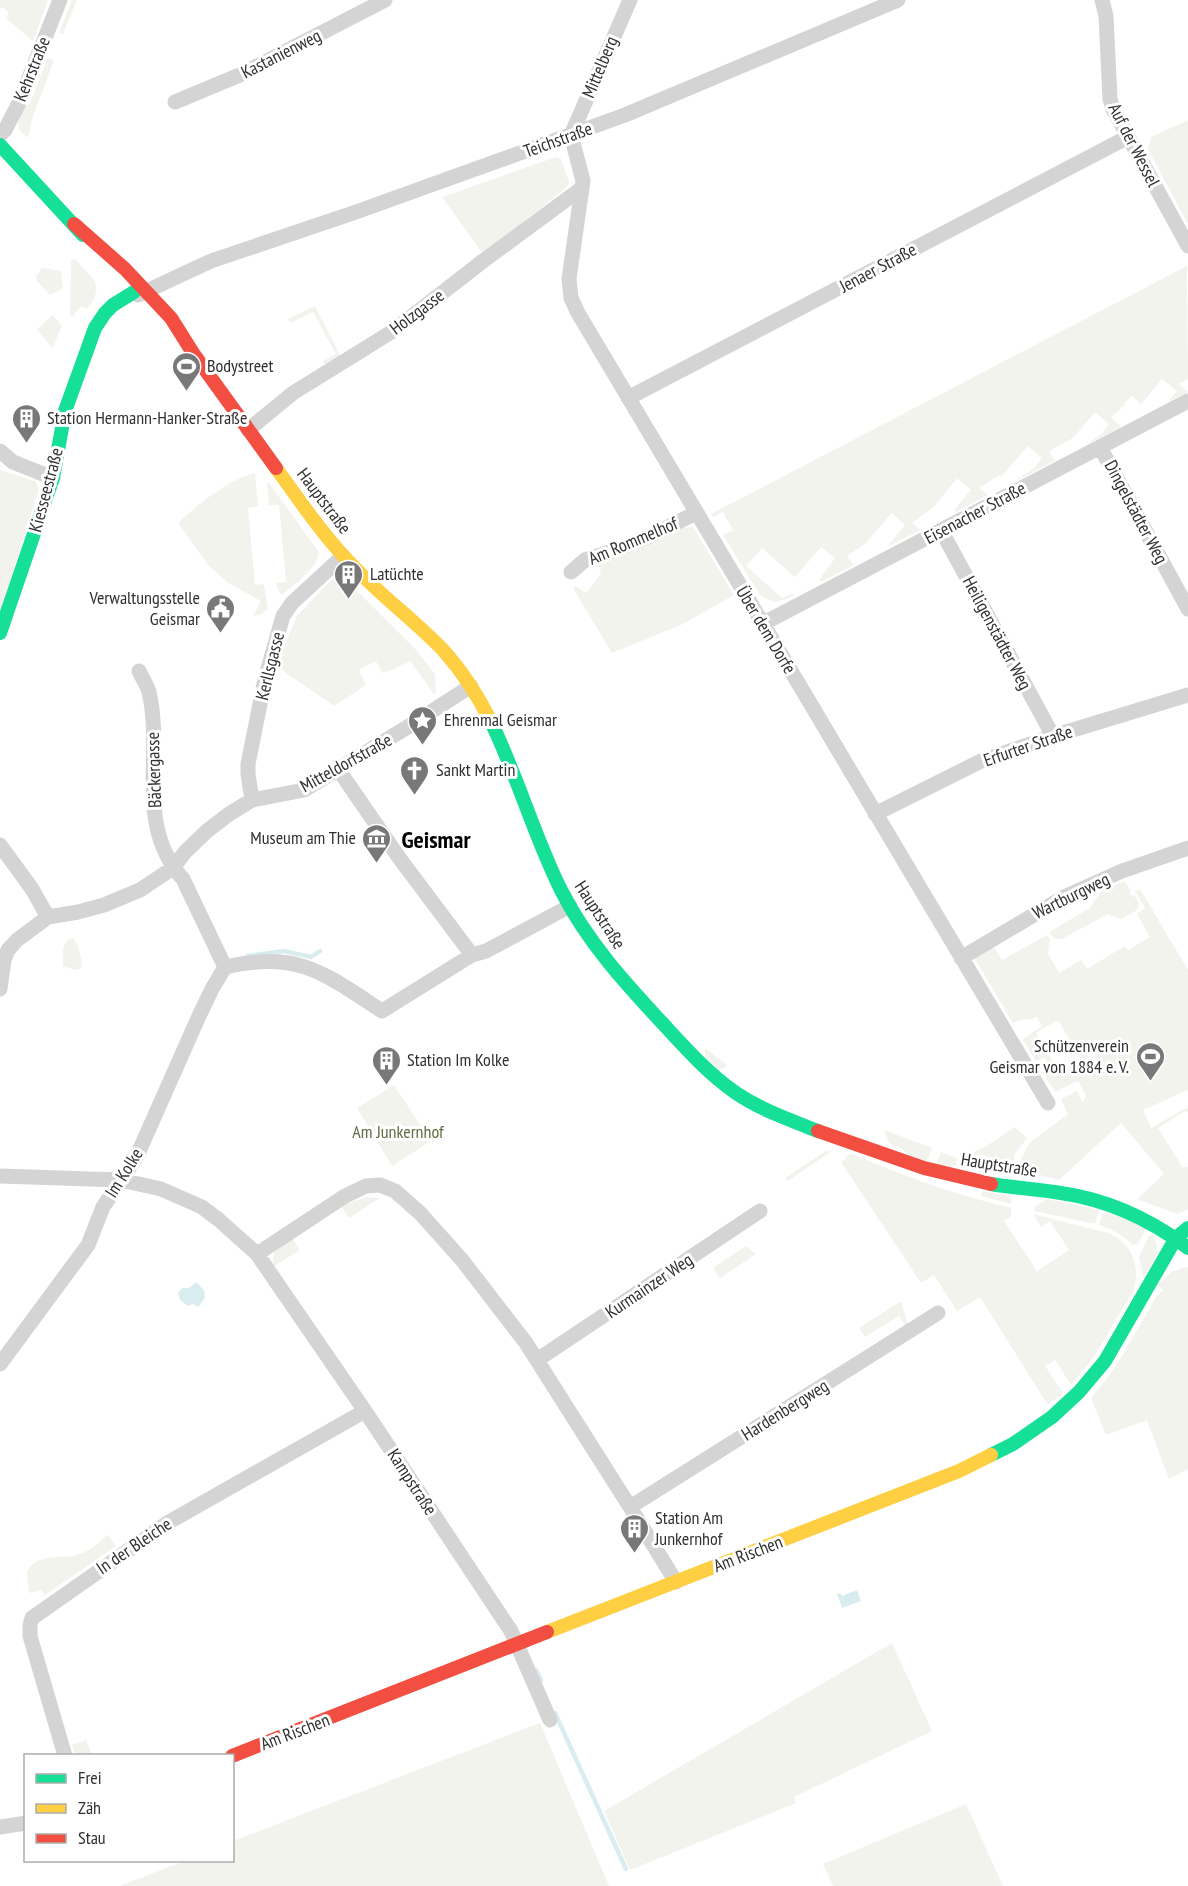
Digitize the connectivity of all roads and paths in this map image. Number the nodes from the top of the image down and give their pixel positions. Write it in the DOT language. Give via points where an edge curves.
graph roads {
  1 [pos="60,0"];
  2 [pos="385,0"];
  3 [pos="630,0"];
  4 [pos="898,0"];
  5 [pos="1102,0"];
  6 [pos="176,102"];
  7 [pos="0,135"];
  8 [pos="571,135"];
  9 [pos="1128,137"];
  10 [pos="0,145"];
  11 [pos="582,188"];
  12 [pos="1188,246"];
  13 [pos="140,291"];
  14 [pos="628,398"];
  15 [pos="1188,401"];
  16 [pos="248,430"];
  17 [pos="1100,447"];
  18 [pos="0,451"];
  19 [pos="53,478"];
  20 [pos="696,513"];
  21 [pos="941,530"];
  22 [pos="343,556"];
  23 [pos="571,572"];
  24 [pos="1188,609"];
  25 [pos="762,624"];
  26 [pos="0,633"];
  27 [pos="139,671"];
  28 [pos="471,686"];
  29 [pos="1188,695"];
  30 [pos="1053,736"];
  31 [pos="338,770"];
  32 [pos="252,800"];
  33 [pos="875,814"];
  34 [pos="0,845"];
  35 [pos="1188,848"];
  36 [pos="173,868"];
  37 [pos="570,906"];
  38 [pos="48,917"];
  39 [pos="472,955"];
  40 [pos="961,958"];
  41 [pos="225,968"];
  42 [pos="0,989"];
  43 [pos="1048,1102"];
  44 [pos="0,1176"];
  45 [pos="121,1180"];
  46 [pos="760,1211"];
  47 [pos="1188,1228"];
  48 [pos="1176,1239"];
  49 [pos="1188,1248"];
  50 [pos="257,1254"];
  51 [pos="938,1313"];
  52 [pos="537,1360"];
  53 [pos="0,1364"];
  54 [pos="365,1411"];
  55 [pos="630,1507"];
  56 [pos="676,1582"];
  57 [pos="517,1644"];
  58 [pos="550,1720"];
  59 [pos="65,1754"];
  60 [pos="234,1755"];
  61 [pos="24,1823"];
  62 [pos="0,1827"];
  1 -- 7 [label="street, Kehrstraße" via="19,103"];
  2 -- 6 [label="street, Kastanienweg" via="242,74"];
  3 -- 8 [label="street, Mittelberg"];
  4 -- 8 [label="street, Teichstraße"];
  5 -- 9 [label="street, Auf der Wessel" via="1110,99"];
  8 -- 11 [label="street, Über dem Dorfe" via="582,173"];
  8 -- 13 [label="street, Teichstraße" via="211,261"];
  9 -- 12 [label="street, Auf der Wessel"];
  9 -- 14 [label="street, Jenaer Straße"];
  10 -- 13 [label="main road, Hauptstraße" via="102,259"];
  11 -- 14 [label="street, Über dem Dorfe" via="569,279 571,298"];
  11 -- 16 [label="street, Holzgasse" via="393,331 293,393"];
  13 -- 16 [label="main road, Hauptstraße" via="187,345"];
  13 -- 19 [label="main road, Kiesseestraße" via="113,305 96,328 65,411"];
  14 -- 20 [label="street, Über dem Dorfe"];
  15 -- 17 [label="street, Eisenacher Straße"];
  16 -- 22 [label="main road, Hauptstraße"];
  17 -- 21 [label="street, Eisenacher Straße"];
  17 -- 24 [label="street, Dingelstädter Weg"];
  18 -- 19 [label="street" via="13,462"];
  19 -- 26 [label="main road, Kiesseestraße"];
  20 -- 23 [label="street, Am Rommelhof" via="633,543 585,560"];
  20 -- 25 [label="street, Über dem Dorfe"];
  21 -- 25 [label="street, Eisenacher Straße"];
  21 -- 30 [label="street, Heiligenstädter Weg"];
  22 -- 28 [label="main road, Hauptstraße" via="423,629"];
  22 -- 32 [label="street, Kerllsgasse" via="283,616 265,679 248,764"];
  25 -- 33 [label="street, Über dem Dorfe"];
  27 -- 36 [label="street, Bäckergasse" via="148,692 152,720 153,801 159,838"];
  28 -- 31 [label="street, Mitteldorfstraße"];
  28 -- 37 [label="main road, Hauptstraße" via="491,721"];
  29 -- 30 [label="street, Erfurter Straße"];
  30 -- 33 [label="street, Erfurter Straße" via="981,761"];
  31 -- 32 [label="street, Mitteldorfstraße" via="304,790"];
  31 -- 39 [label="street"];
  32 -- 36 [label="street, Mitteldorfstraße" via="207,831"];
  33 -- 40 [label="street, Über dem Dorfe"];
  34 -- 38 [label="street"];
  35 -- 40 [label="street, Wartburgweg" via="1071,894"];
  36 -- 38 [label="street, Mitteldorfstraße" via="140,890 104,905"];
  36 -- 41 [label="street" via="183,879"];
  37 -- 39 [label="street"];
  37 -- 48 [label="main road, Hauptstraße" via="632,990 708,1071 743,1099 929,1170 1103,1202 1154,1223"];
  38 -- 42 [label="street, Mitteldorfstraße" via="8,950"];
  39 -- 41 [label="street" via="382,1011 305,966 262,961"];
  40 -- 43 [label="street, Über dem Dorfe"];
  41 -- 45 [label="street, Im Kolke" via="199,1016 136,1158"];
  44 -- 45 [label="street, Kampstraße"];
  45 -- 50 [label="street, Kampstraße" via="161,1190 202,1208"];
  45 -- 53 [label="street, Im Kolke" via="103,1207 88,1245"];
  46 -- 52 [label="street, Kurmainzer Weg"];
  47 -- 48 [label="main road, Am Rischen"];
  48 -- 49 [label="main road, Hauptstraße"];
  48 -- 56 [label="main road, Am Rischen" via="1105,1361 1079,1392 1033,1431 959,1471"];
  50 -- 52 [label="street" via="345,1196 366,1186 380,1185 395,1191 440,1235"];
  50 -- 54 [label="street, Kampstraße"];
  51 -- 55 [label="street, Hardenbergweg"];
  52 -- 55 [label="street"];
  54 -- 57 [label="street, Kampstraße"];
  54 -- 59 [label="street, In der Bleiche" via="169,1522 32,1618 30,1636"];
  55 -- 56 [label="street"];
  56 -- 57 [label="main road, Am Rischen"];
  57 -- 58 [label="street, Kampstraße"];
  57 -- 60 [label="main road, Am Rischen"];
  61 -- 62 [label="street"];
}
